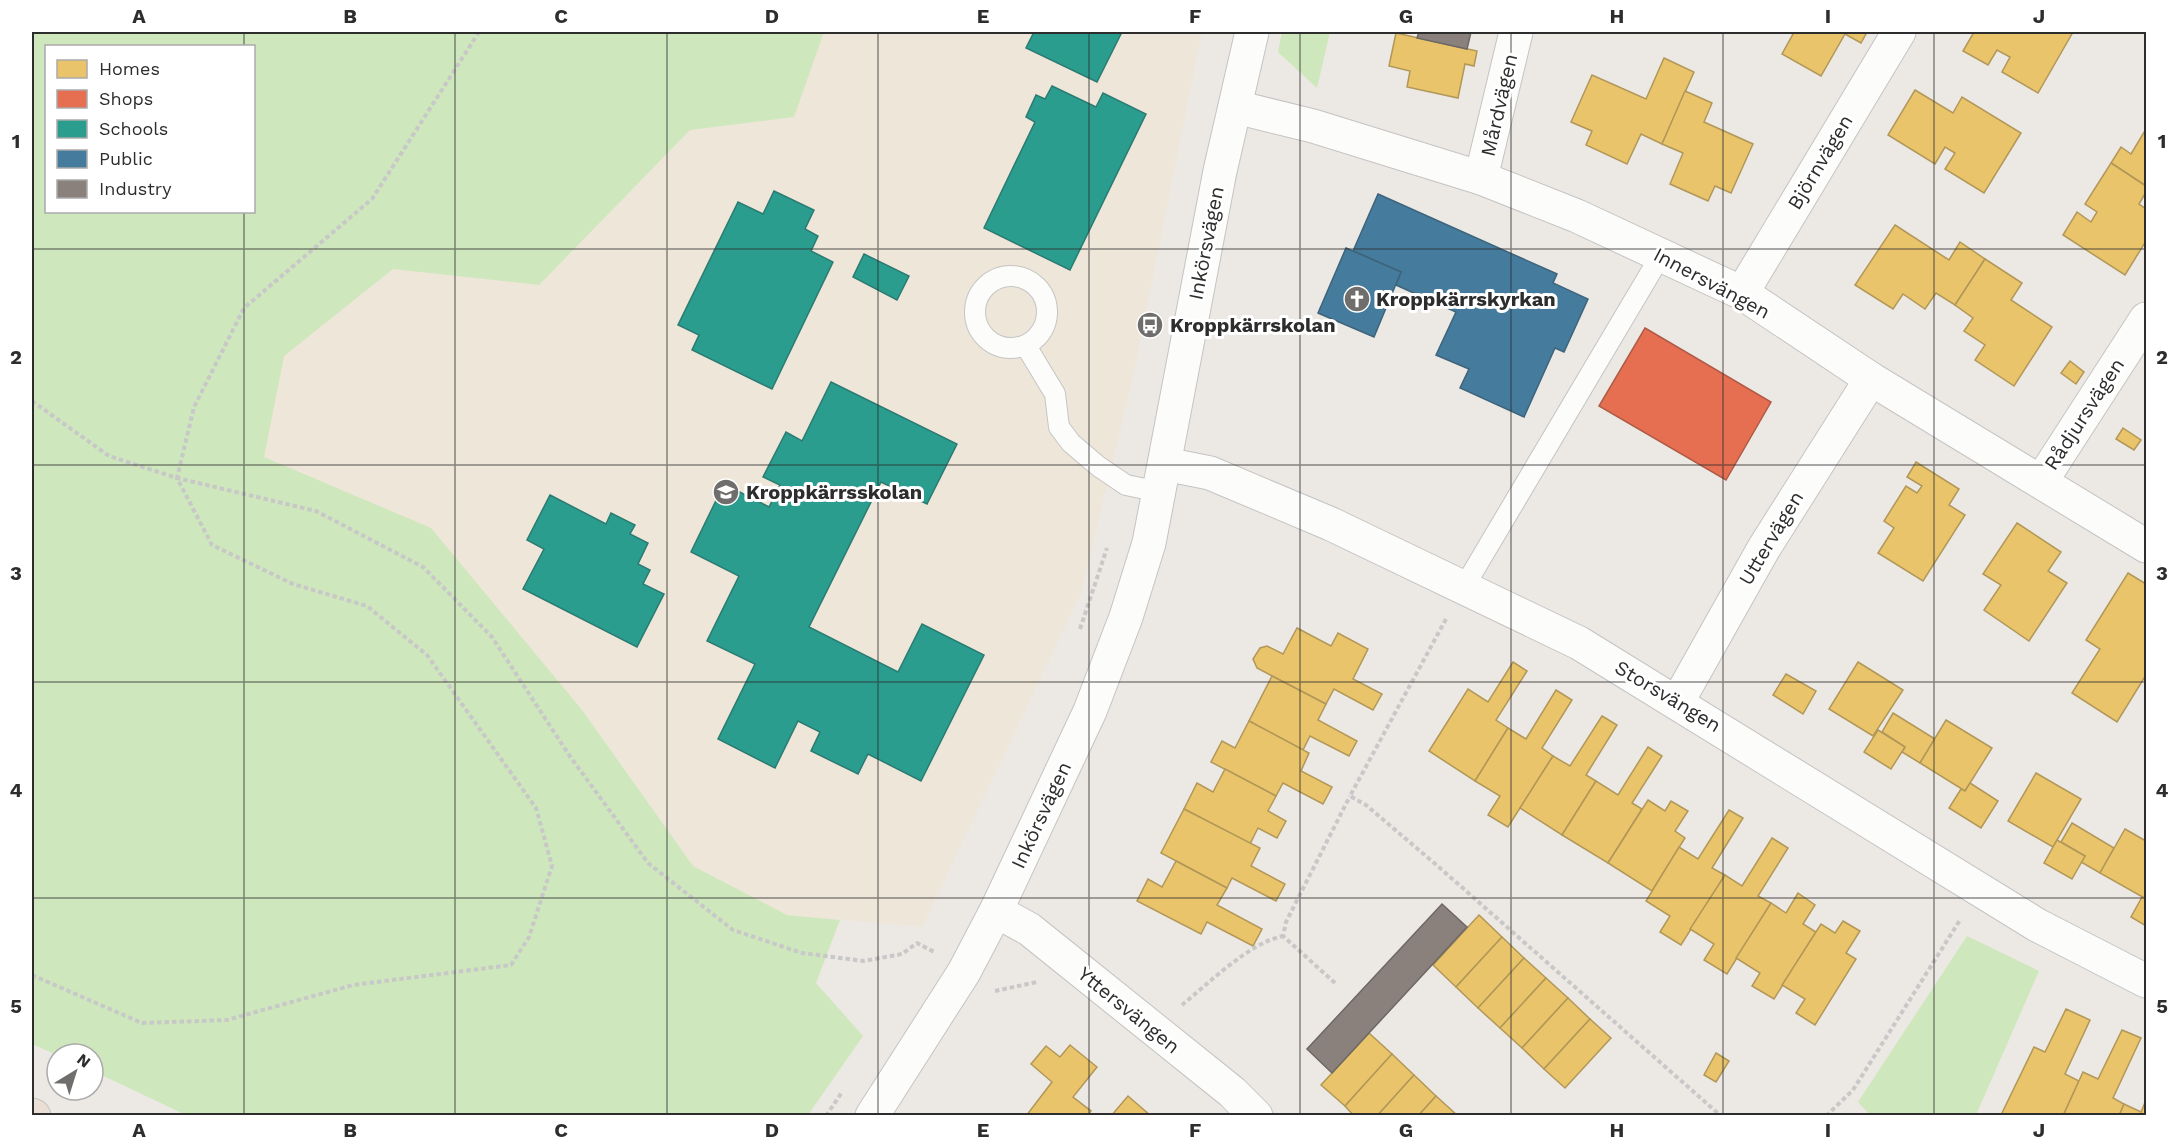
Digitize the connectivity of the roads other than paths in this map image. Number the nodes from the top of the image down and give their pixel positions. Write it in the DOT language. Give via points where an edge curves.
graph roads {
  1 [pos="1252,32"];
  2 [pos="1516,32"];
  3 [pos="1899,32"];
  4 [pos="1236,107"];
  5 [pos="1481,178"];
  6 [pos="1661,255"];
  7 [pos="1742,293"];
  8 [pos="2146,319"];
  9 [pos="1026,346"];
  10 [pos="1871,379"];
  11 [pos="1162,478"];
  12 [pos="2042,480"];
  13 [pos="2146,546"];
  14 [pos="1464,587"];
  15 [pos="1678,701"];
  16 [pos="996,911"];
  17 [pos="2146,981"];
  18 [pos="872,1116"];
  19 [pos="1256,1116"];
  1 -- 4 [label="street, Inkörsvägen"];
  2 -- 5 [label="street, Mårdvägen"];
  3 -- 7 [label="street, Björnvägen"];
  4 -- 5 [label="street, Innersvängen" via="1313,126"];
  4 -- 11 [label="street, Inkörsvägen" via="1220,171"];
  5 -- 6 [label="street, Innersvängen"];
  6 -- 7 [label="street, Innersvängen"];
  6 -- 14 [label="lane"];
  7 -- 10 [label="street, Innersvängen"];
  8 -- 12 [label="street, Rådjursvägen"];
  9 -- 11 [label="lane" via="1055,394 1059,427 1071,443 1126,484"];
  10 -- 12 [label="street, Innersvängen"];
  10 -- 15 [label="street, Uttervägen" via="1764,548"];
  11 -- 14 [label="street, Storsvängen" via="1210,473 1331,524"];
  11 -- 16 [label="street, Inkörsvägen" via="1149,543 1090,711"];
  12 -- 13 [label="street, Innersvängen"];
  14 -- 15 [label="street, Storsvängen" via="1579,643"];
  15 -- 17 [label="street, Storsvängen" via="2037,925"];
  16 -- 18 [label="street, Inkörsvägen" via="964,972"];
  16 -- 19 [label="street, Yttersvängen" via="1029,929 1232,1092"];
}
